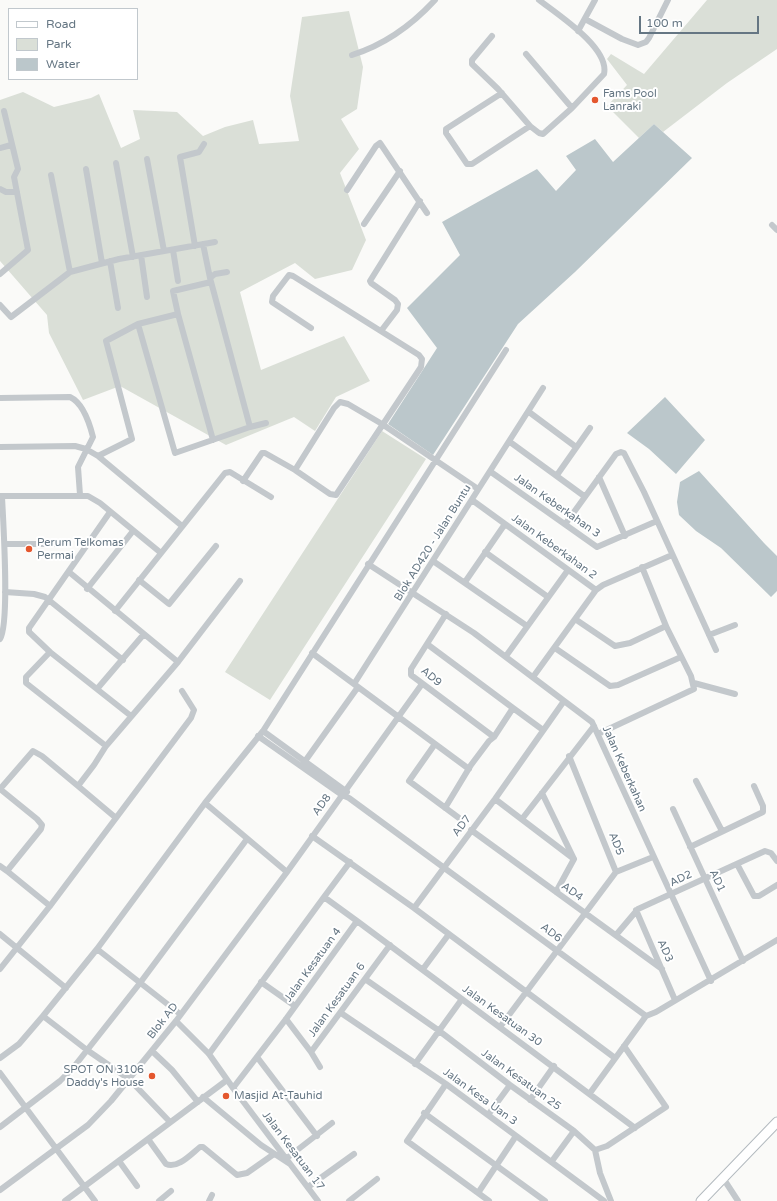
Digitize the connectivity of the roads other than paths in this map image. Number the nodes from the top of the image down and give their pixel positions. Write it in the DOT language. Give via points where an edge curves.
graph roads {
  1 [pos="435,0"];
  2 [pos="539,0"];
  3 [pos="595,0"];
  4 [pos="668,0"];
  5 [pos="585,19"];
  6 [pos="578,31"];
  7 [pos="492,36"];
  8 [pos="526,54"];
  9 [pos="352,55"];
  10 [pos="502,93"];
  11 [pos="572,108"];
  12 [pos="4,111"];
  13 [pos="530,126"];
  14 [pos="204,144"];
  15 [pos="11,145"];
  16 [pos="0,148"];
  17 [pos="147,159"];
  18 [pos="116,163"];
  19 [pos="86,169"];
  20 [pos="400,171"];
  21 [pos="51,175"];
  22 [pos="0,189"];
  23 [pos="347,190"];
  24 [pos="17,192"];
  25 [pos="420,201"];
  26 [pos="427,213"];
  27 [pos="364,224"];
  28 [pos="215,242"];
  29 [pos="203,244"];
  30 [pos="195,246"];
  31 [pos="173,250"];
  32 [pos="164,251"];
  33 [pos="141,255"];
  34 [pos="133,257"];
  35 [pos="110,261"];
  36 [pos="102,263"];
  37 [pos="70,272"];
  38 [pos="227,272"];
  39 [pos="0,274"];
  40 [pos="210,280"];
  41 [pos="178,281"];
  42 [pos="147,297"];
  43 [pos="0,305"];
  44 [pos="118,308"];
  45 [pos="178,314"];
  46 [pos="138,324"];
  47 [pos="311,328"];
  48 [pos="381,331"];
  49 [pos="506,350"];
  50 [pos="543,388"];
  51 [pos="0,398"];
  52 [pos="529,412"];
  53 [pos="266,424"];
  54 [pos="382,424"];
  55 [pos="250,426"];
  56 [pos="590,428"];
  57 [pos="214,440"];
  58 [pos="510,442"];
  59 [pos="0,447"];
  60 [pos="576,447"];
  61 [pos="86,449"];
  62 [pos="98,456"];
  63 [pos="435,460"];
  64 [pos="295,470"];
  65 [pos="491,472"];
  66 [pos="557,475"];
  67 [pos="599,477"];
  68 [pos="243,481"];
  69 [pos="478,490"];
  70 [pos="80,495"];
  71 [pos="1,496"];
  72 [pos="584,496"];
  73 [pos="271,497"];
  74 [pos="472,500"];
  75 [pos="110,512"];
  76 [pos="657,522"];
  77 [pos="566,523"];
  78 [pos="504,524"];
  79 [pos="182,526"];
  80 [pos="133,531"];
  81 [pos="625,536"];
  82 [pos="5,544"];
  83 [pos="58,544"];
  84 [pos="216,546"];
  85 [pos="485,552"];
  86 [pos="161,553"];
  87 [pos="672,555"];
  88 [pos="433,561"];
  89 [pos="368,564"];
  90 [pos="642,568"];
  91 [pos="568,570"];
  92 [pos="69,572"];
  93 [pos="139,580"];
  94 [pos="240,582"];
  95 [pos="465,582"];
  96 [pos="87,588"];
  97 [pos="596,590"];
  98 [pos="5,592"];
  99 [pos="413,593"];
  100 [pos="548,597"];
  101 [pos="49,601"];
  102 [pos="115,610"];
  103 [pos="446,614"];
  104 [pos="575,620"];
  105 [pos="735,625"];
  106 [pos="527,626"];
  107 [pos="666,626"];
  108 [pos="144,634"];
  109 [pos="709,636"];
  110 [pos="0,639"];
  111 [pos="427,644"];
  112 [pos="555,648"];
  113 [pos="716,650"];
  114 [pos="50,652"];
  115 [pos="312,653"];
  116 [pos="506,656"];
  117 [pos="681,657"];
  118 [pos="123,660"];
  119 [pos="178,662"];
  120 [pos="533,677"];
  121 [pos="694,683"];
  122 [pos="422,684"];
  123 [pos="358,687"];
  124 [pos="98,689"];
  125 [pos="182,690"];
  126 [pos="735,694"];
  127 [pos="564,701"];
  128 [pos="513,708"];
  129 [pos="131,716"];
  130 [pos="399,718"];
  131 [pos="594,726"];
  132 [pos="543,730"];
  133 [pos="263,731"];
  134 [pos="598,734"];
  135 [pos="258,736"];
  136 [pos="494,737"];
  137 [pos="435,744"];
  138 [pos="106,746"];
  139 [pos="569,756"];
  140 [pos="303,764"];
  141 [pos="469,769"];
  142 [pos="696,781"];
  143 [pos="78,786"];
  144 [pos="754,786"];
  145 [pos="0,789"];
  146 [pos="344,792"];
  147 [pos="542,793"];
  148 [pos="495,799"];
  149 [pos="205,803"];
  150 [pos="445,808"];
  151 [pos="673,809"];
  152 [pos="116,818"];
  153 [pos="459,818"];
  154 [pos="522,819"];
  155 [pos="472,830"];
  156 [pos="722,831"];
  157 [pos="312,836"];
  158 [pos="247,839"];
  159 [pos="690,847"];
  160 [pos="653,857"];
  161 [pos="574,859"];
  162 [pos="777,861"];
  163 [pos="350,862"];
  164 [pos="737,864"];
  165 [pos="0,866"];
  166 [pos="445,867"];
  167 [pos="6,871"];
  168 [pos="286,872"];
  169 [pos="616,872"];
  170 [pos="705,878"];
  171 [pos="777,885"];
  172 [pos="556,892"];
  173 [pos="670,894"];
  174 [pos="324,897"];
  175 [pos="50,906"];
  176 [pos="414,908"];
  177 [pos="636,910"];
  178 [pos="585,913"];
  179 [pos="357,921"];
  180 [pos="0,934"];
  181 [pos="449,934"];
  182 [pos="616,935"];
  183 [pos="777,940"];
  184 [pos="390,945"];
  185 [pos="17,948"];
  186 [pos="97,949"];
  187 [pos="558,951"];
  188 [pos="743,961"];
  189 [pos="0,969"];
  190 [pos="423,969"];
  191 [pos="662,969"];
  192 [pos="365,979"];
  193 [pos="711,981"];
  194 [pos="261,982"];
  195 [pos="140,983"];
  196 [pos="66,988"];
  197 [pos="527,993"];
  198 [pos="462,999"];
  199 [pos="675,1000"];
  200 [pos="295,1006"];
  201 [pos="341,1013"];
  202 [pos="180,1014"];
  203 [pos="44,1016"];
  204 [pos="646,1016"];
  205 [pos="286,1019"];
  206 [pos="176,1021"];
  207 [pos="500,1027"];
  208 [pos="438,1030"];
  209 [pos="624,1046"];
  210 [pos="87,1050"];
  211 [pos="152,1051"];
  212 [pos="311,1052"];
  213 [pos="209,1054"];
  214 [pos="258,1057"];
  215 [pos="0,1058"];
  216 [pos="615,1058"];
  217 [pos="415,1064"];
  218 [pos="554,1066"];
  219 [pos="320,1067"];
  220 [pos="0,1073"];
  221 [pos="129,1079"];
  222 [pos="227,1080"];
  223 [pos="446,1084"];
  224 [pos="510,1085"];
  225 [pos="233,1088"];
  226 [pos="590,1093"];
  227 [pos="203,1097"];
  228 [pos="530,1100"];
  229 [pos="198,1102"];
  230 [pos="26,1108"];
  231 [pos="424,1113"];
  232 [pos="488,1115"];
  233 [pos="170,1122"];
  234 [pos="777,1122"];
  235 [pos="332,1124"];
  236 [pos="0,1127"];
  237 [pos="635,1128"];
  238 [pos="574,1131"];
  239 [pos="317,1136"];
  240 [pos="516,1136"];
  241 [pos="148,1139"];
  242 [pos="55,1149"];
  243 [pos="595,1150"];
  244 [pos="274,1154"];
  245 [pos="354,1154"];
  246 [pos="287,1158"];
  247 [pos="119,1161"];
  248 [pos="552,1161"];
  249 [pos="292,1165"];
  250 [pos="497,1165"];
  251 [pos="723,1178"];
  252 [pos="377,1179"];
  253 [pos="84,1186"];
  254 [pos="137,1186"];
  255 [pos="308,1187"];
  256 [pos="0,1190"];
  257 [pos="171,1191"];
  258 [pos="478,1193"];
  259 [pos="212,1195"];
  260 [pos="65,1201"];
  261 [pos="95,1201"];
  262 [pos="159,1201"];
  263 [pos="209,1201"];
  264 [pos="318,1201"];
  265 [pos="350,1201"];
  266 [pos="489,1201"];
  267 [pos="545,1201"];
  268 [pos="604,1201"];
  269 [pos="611,1201"];
  270 [pos="701,1201"];
  271 [pos="738,1201"];
  1 -- 9 [label="street" via="390,38"];
  2 -- 6 [label="street"];
  3 -- 5 [label="street"];
  4 -- 5 [label="street" via="649,38 638,45"];
  5 -- 6 [label="street"];
  6 -- 11 [label="street" via="594,48 605,70 599,80"];
  7 -- 10 [label="street" via="471,62"];
  8 -- 11 [label="street"];
  10 -- 13 [label="street"];
  10 -- 13 [label="street" via="448,127 446,133 468,165"];
  11 -- 13 [label="street" via="542,134"];
  12 -- 15 [label="street"];
  14 -- 30 [label="street" via="199,152 180,157"];
  15 -- 16 [label="street"];
  15 -- 24 [label="street" via="18,169 14,177"];
  17 -- 32 [label="street"];
  18 -- 34 [label="street"];
  19 -- 36 [label="street"];
  20 -- 23 [label="street" via="379,143"];
  20 -- 25 [label="street"];
  20 -- 27 [label="street"];
  21 -- 37 [label="street"];
  22 -- 24 [label="street"];
  24 -- 39 [label="street" via="28,250"];
  25 -- 26 [label="street"];
  25 -- 48 [label="street" via="370,281 398,304 397,310"];
  28 -- 29 [label="street"];
  29 -- 30 [label="street"];
  29 -- 40 [label="street"];
  30 -- 31 [label="street"];
  31 -- 32 [label="street"];
  31 -- 41 [label="street"];
  32 -- 33 [label="street"];
  33 -- 34 [label="street"];
  33 -- 42 [label="street"];
  34 -- 35 [label="street"];
  35 -- 36 [label="street"];
  35 -- 44 [label="street"];
  36 -- 37 [label="street"];
  37 -- 43 [label="street" via="11,317"];
  38 -- 40 [label="street" via="215,274"];
  40 -- 45 [label="street" via="173,290"];
  40 -- 55 [label="street"];
  45 -- 46 [label="street"];
  45 -- 57 [label="street"];
  46 -- 57 [label="street" via="175,453"];
  46 -- 62 [label="street" via="106,341 132,439"];
  47 -- 48 [label="street" via="272,302 273,296 289,275"];
  48 -- 54 [label="street" via="419,355 422,362"];
  49 -- 63 [label="street"];
  50 -- 52 [label="street, Blok AD420 - Jalan Buntu"];
  51 -- 61 [label="street" via="72,398 78,403 91,429 93,438"];
  52 -- 58 [label="street, Blok AD420 - Jalan Buntu"];
  52 -- 60 [label="street"];
  53 -- 55 [label="street"];
  54 -- 63 [label="street"];
  54 -- 64 [label="street" via="348,404 337,403"];
  54 -- 64 [label="street" via="336,495 330,494"];
  55 -- 57 [label="street"];
  56 -- 60 [label="street"];
  58 -- 65 [label="street, Blok AD420 - Jalan Buntu"];
  58 -- 66 [label="street"];
  59 -- 61 [label="street" via="75,446"];
  60 -- 66 [label="street"];
  61 -- 62 [label="street"];
  61 -- 70 [label="street" via="78,467"];
  62 -- 79 [label="street"];
  63 -- 69 [label="street"];
  63 -- 89 [label="street"];
  64 -- 68 [label="street" via="263,453"];
  65 -- 69 [label="street, Blok AD420 - Jalan Buntu"];
  65 -- 77 [label="street, Jalan Keberkahan 3"];
  66 -- 72 [label="street"];
  67 -- 72 [label="street"];
  67 -- 76 [label="street" via="617,452 624,453"];
  67 -- 81 [label="street"];
  68 -- 73 [label="street"];
  68 -- 79 [label="street" via="230,472 225,473"];
  69 -- 74 [label="street, Blok AD420 - Jalan Buntu"];
  70 -- 71 [label="street"];
  70 -- 75 [label="street" via="93,498"];
  71 -- 82 [label="street"];
  72 -- 77 [label="street"];
  74 -- 78 [label="street, Jalan Keberkahan 2"];
  74 -- 88 [label="street, Blok AD420 - Jalan Buntu"];
  75 -- 80 [label="street"];
  75 -- 92 [label="street"];
  76 -- 81 [label="street, Jalan Keberkahan 3"];
  76 -- 87 [label="street"];
  77 -- 81 [label="street, Jalan Keberkahan 3" via="597,547"];
  78 -- 85 [label="street"];
  78 -- 91 [label="street, Jalan Keberkahan 2"];
  79 -- 86 [label="street"];
  80 -- 86 [label="street"];
  80 -- 96 [label="street"];
  82 -- 83 [label="street"];
  82 -- 98 [label="street"];
  84 -- 93 [label="street" via="169,604"];
  85 -- 95 [label="street"];
  85 -- 100 [label="street"];
  86 -- 93 [label="street"];
  87 -- 90 [label="street, Jalan Keberkahan 2"];
  87 -- 109 [label="street"];
  88 -- 95 [label="street"];
  88 -- 99 [label="street, Blok AD420 - Jalan Buntu"];
  89 -- 99 [label="street, Jalan Keberkahan"];
  89 -- 115 [label="street"];
  90 -- 97 [label="street, Jalan Keberkahan 2"];
  90 -- 107 [label="street"];
  91 -- 97 [label="street, Jalan Keberkahan 2"];
  91 -- 100 [label="street"];
  92 -- 96 [label="street"];
  92 -- 101 [label="street"];
  93 -- 102 [label="street"];
  94 -- 119 [label="street"];
  95 -- 106 [label="street"];
  96 -- 102 [label="street"];
  97 -- 104 [label="street"];
  98 -- 101 [label="street" via="38,594"];
  98 -- 110 [label="street" via="4,627"];
  99 -- 103 [label="street, Jalan Keberkahan"];
  99 -- 123 [label="street, Blok AD420 - Jalan Buntu"];
  100 -- 106 [label="street"];
  101 -- 114 [label="street" via="28,629"];
  101 -- 118 [label="street"];
  102 -- 108 [label="street"];
  103 -- 111 [label="street, AD9"];
  103 -- 116 [label="street, Jalan Keberkahan"];
  104 -- 107 [label="street" via="610,645 620,646"];
  104 -- 112 [label="street"];
  105 -- 109 [label="street"];
  106 -- 116 [label="street"];
  107 -- 117 [label="street"];
  108 -- 118 [label="street"];
  108 -- 119 [label="street"];
  109 -- 113 [label="street"];
  111 -- 122 [label="street, AD9" via="411,669 411,676"];
  111 -- 128 [label="street"];
  112 -- 117 [label="street" via="606,685 614,686"];
  112 -- 120 [label="street"];
  114 -- 124 [label="street"];
  114 -- 138 [label="street" via="26,677 26,683"];
  115 -- 123 [label="street"];
  115 -- 133 [label="street"];
  116 -- 120 [label="street, Jalan Keberkahan"];
  117 -- 121 [label="street"];
  118 -- 124 [label="street"];
  119 -- 129 [label="street"];
  120 -- 127 [label="street, Jalan Keberkahan"];
  121 -- 126 [label="street"];
  121 -- 134 [label="street" via="693,690"];
  122 -- 130 [label="street, AD8"];
  122 -- 136 [label="street, AD9"];
  123 -- 130 [label="street"];
  123 -- 140 [label="street, Blok AD420 - Jalan Buntu"];
  124 -- 129 [label="street"];
  125 -- 152 [label="street" via="194,714"];
  127 -- 131 [label="street, Jalan Keberkahan" via="589,719"];
  127 -- 132 [label="street, AD7"];
  128 -- 132 [label="street"];
  128 -- 136 [label="street"];
  129 -- 138 [label="street"];
  130 -- 137 [label="street"];
  130 -- 146 [label="street, AD8"];
  131 -- 134 [label="street, Jalan Keberkahan"];
  131 -- 139 [label="street"];
  132 -- 148 [label="street, AD7"];
  133 -- 135 [label="street"];
  133 -- 140 [label="street"];
  134 -- 160 [label="street, Jalan Keberkahan"];
  135 -- 140 [label="street"];
  135 -- 149 [label="street"];
  136 -- 141 [label="street"];
  137 -- 141 [label="street"];
  137 -- 150 [label="street" via="409,781"];
  138 -- 143 [label="street"];
  139 -- 147 [label="street"];
  139 -- 169 [label="street, AD5"];
  140 -- 146 [label="street, AD6"];
  141 -- 150 [label="street"];
  142 -- 156 [label="street"];
  143 -- 145 [label="street" via="33,751"];
  143 -- 152 [label="street"];
  144 -- 156 [label="street" via="763,810"];
  145 -- 167 [label="street" via="42,825"];
  146 -- 157 [label="street, AD8"];
  146 -- 166 [label="street, AD6"];
  147 -- 154 [label="street"];
  147 -- 161 [label="street"];
  148 -- 154 [label="street"];
  148 -- 155 [label="street, AD7"];
  149 -- 158 [label="street"];
  149 -- 186 [label="street"];
  150 -- 153 [label="street"];
  151 -- 159 [label="street, AD1"];
  152 -- 175 [label="street"];
  154 -- 161 [label="street"];
  155 -- 166 [label="street, AD7"];
  155 -- 172 [label="street, AD4"];
  156 -- 159 [label="street"];
  157 -- 163 [label="street"];
  157 -- 168 [label="street, Blok AD"];
  158 -- 168 [label="street"];
  158 -- 195 [label="street"];
  159 -- 170 [label="street, AD1"];
  160 -- 169 [label="street"];
  160 -- 173 [label="street, Jalan Keberkahan"];
  161 -- 172 [label="street"];
  162 -- 164 [label="street, AD2" via="769,851"];
  163 -- 174 [label="street"];
  163 -- 176 [label="street"];
  164 -- 170 [label="street, AD2"];
  164 -- 171 [label="street" via="754,896 759,896"];
  165 -- 167 [label="street"];
  166 -- 176 [label="street, AD7"];
  166 -- 187 [label="street, AD6"];
  167 -- 175 [label="street"];
  168 -- 202 [label="street, Blok AD"];
  169 -- 178 [label="street, AD5"];
  170 -- 173 [label="street, AD2"];
  170 -- 188 [label="street, AD1"];
  172 -- 178 [label="street, AD4"];
  173 -- 177 [label="street, AD2"];
  173 -- 193 [label="street, Jalan Keberkahan"];
  174 -- 179 [label="street"];
  174 -- 194 [label="street"];
  175 -- 185 [label="street"];
  176 -- 181 [label="street"];
  177 -- 182 [label="street, AD2"];
  177 -- 191 [label="street, AD3"];
  178 -- 182 [label="street, AD4"];
  178 -- 187 [label="street, AD5"];
  179 -- 184 [label="street, Jalan Kesatuan 30"];
  179 -- 200 [label="street, Jalan Kesatuan 4"];
  180 -- 185 [label="street"];
  181 -- 190 [label="street"];
  181 -- 197 [label="street"];
  182 -- 191 [label="street, AD4"];
  183 -- 188 [label="street"];
  184 -- 190 [label="street, Jalan Kesatuan 30"];
  184 -- 192 [label="street, Jalan Kesatuan 6"];
  185 -- 189 [label="street"];
  185 -- 196 [label="street"];
  186 -- 195 [label="street"];
  186 -- 196 [label="street"];
  187 -- 197 [label="street, AD5"];
  187 -- 204 [label="street, AD6"];
  188 -- 193 [label="street"];
  190 -- 198 [label="street, Jalan Kesatuan 30"];
  191 -- 199 [label="street, AD3"];
  192 -- 201 [label="street, Jalan Kesatuan 6"];
  192 -- 208 [label="street, Jalan Kesatuan 25"];
  193 -- 199 [label="street"];
  194 -- 200 [label="street"];
  194 -- 213 [label="street"];
  195 -- 202 [label="street"];
  195 -- 210 [label="street"];
  196 -- 203 [label="street"];
  197 -- 207 [label="street, AD5"];
  197 -- 216 [label="street"];
  198 -- 207 [label="street, Jalan Kesatuan 30"];
  198 -- 208 [label="street"];
  199 -- 204 [label="street"];
  200 -- 205 [label="street, Jalan Kesatuan 4"];
  201 -- 212 [label="street, Jalan Kesatuan 6"];
  201 -- 217 [label="street, Jalan Kesa Uan 3"];
  202 -- 206 [label="street, Blok AD"];
  203 -- 210 [label="street"];
  203 -- 215 [label="street" via="18,1044"];
  204 -- 209 [label="street"];
  205 -- 212 [label="street, Jalan Kesatuan 6"];
  205 -- 214 [label="street, Jalan Kesatuan 4"];
  206 -- 211 [label="street, Blok AD"];
  206 -- 213 [label="street, Jalan Kesatuan 17"];
  207 -- 218 [label="street, Jalan Kesatuan 30"];
  208 -- 217 [label="street"];
  208 -- 224 [label="street, Jalan Kesatuan 25"];
  209 -- 216 [label="street"];
  209 -- 237 [label="street" via="666,1107"];
  210 -- 221 [label="street"];
  210 -- 230 [label="street" via="63,1079"];
  211 -- 221 [label="street, Blok AD"];
  211 -- 229 [label="street" via="172,1070"];
  212 -- 219 [label="street"];
  213 -- 222 [label="street, Jalan Kesatuan 17"];
  214 -- 225 [label="street, Jalan Kesatuan 4"];
  214 -- 239 [label="street"];
  216 -- 226 [label="street"];
  217 -- 223 [label="street, Jalan Kesa Uan 3"];
  218 -- 226 [label="street, Jalan Kesatuan 30"];
  218 -- 228 [label="street"];
  220 -- 230 [label="street"];
  221 -- 233 [label="street"];
  221 -- 242 [label="street, Blok AD" via="98,1116"];
  222 -- 225 [label="street, Jalan Kesatuan 17"];
  222 -- 227 [label="street"];
  223 -- 231 [label="street"];
  223 -- 232 [label="street, Jalan Kesa Uan 3"];
  224 -- 228 [label="street, Jalan Kesatuan 25"];
  224 -- 232 [label="street"];
  225 -- 246 [label="street, Jalan Kesatuan 17"];
  226 -- 237 [label="street, Jalan Kesatuan 30"];
  227 -- 229 [label="street"];
  227 -- 244 [label="street"];
  228 -- 238 [label="street, Jalan Kesatuan 25"];
  229 -- 233 [label="street"];
  230 -- 236 [label="street"];
  230 -- 242 [label="street"];
  231 -- 250 [label="street"];
  231 -- 258 [label="street" via="407,1142"];
  232 -- 240 [label="street, Jalan Kesa Uan 3"];
  233 -- 241 [label="street"];
  234 -- 251 [label="main road"];
  235 -- 239 [label="street"];
  237 -- 243 [label="street" via="603,1148"];
  238 -- 243 [label="street, Jalan Kesatuan 25"];
  238 -- 248 [label="street"];
  239 -- 246 [label="street"];
  240 -- 248 [label="street, Jalan Kesa Uan 3"];
  240 -- 250 [label="street"];
  241 -- 244 [label="street" via="166,1164 176,1165 203,1147 237,1175 247,1173"];
  241 -- 247 [label="street"];
  242 -- 253 [label="street"];
  242 -- 256 [label="street, Blok AD"];
  243 -- 269 [label="street" via="600,1173"];
  244 -- 249 [label="street"];
  245 -- 255 [label="street"];
  246 -- 249 [label="street, Jalan Kesatuan 17"];
  247 -- 253 [label="street"];
  247 -- 254 [label="street"];
  248 -- 268 [label="street, Jalan Kesa Uan 3"];
  249 -- 255 [label="street, Jalan Kesatuan 17"];
  250 -- 258 [label="street"];
  250 -- 267 [label="street"];
  251 -- 270 [label="main road"];
  251 -- 271 [label="street"];
  252 -- 265 [label="street"];
  253 -- 260 [label="street"];
  253 -- 261 [label="street"];
  255 -- 264 [label="street, Jalan Kesatuan 17"];
  257 -- 262 [label="street"];
  258 -- 266 [label="street"];
  259 -- 263 [label="street"];
}
